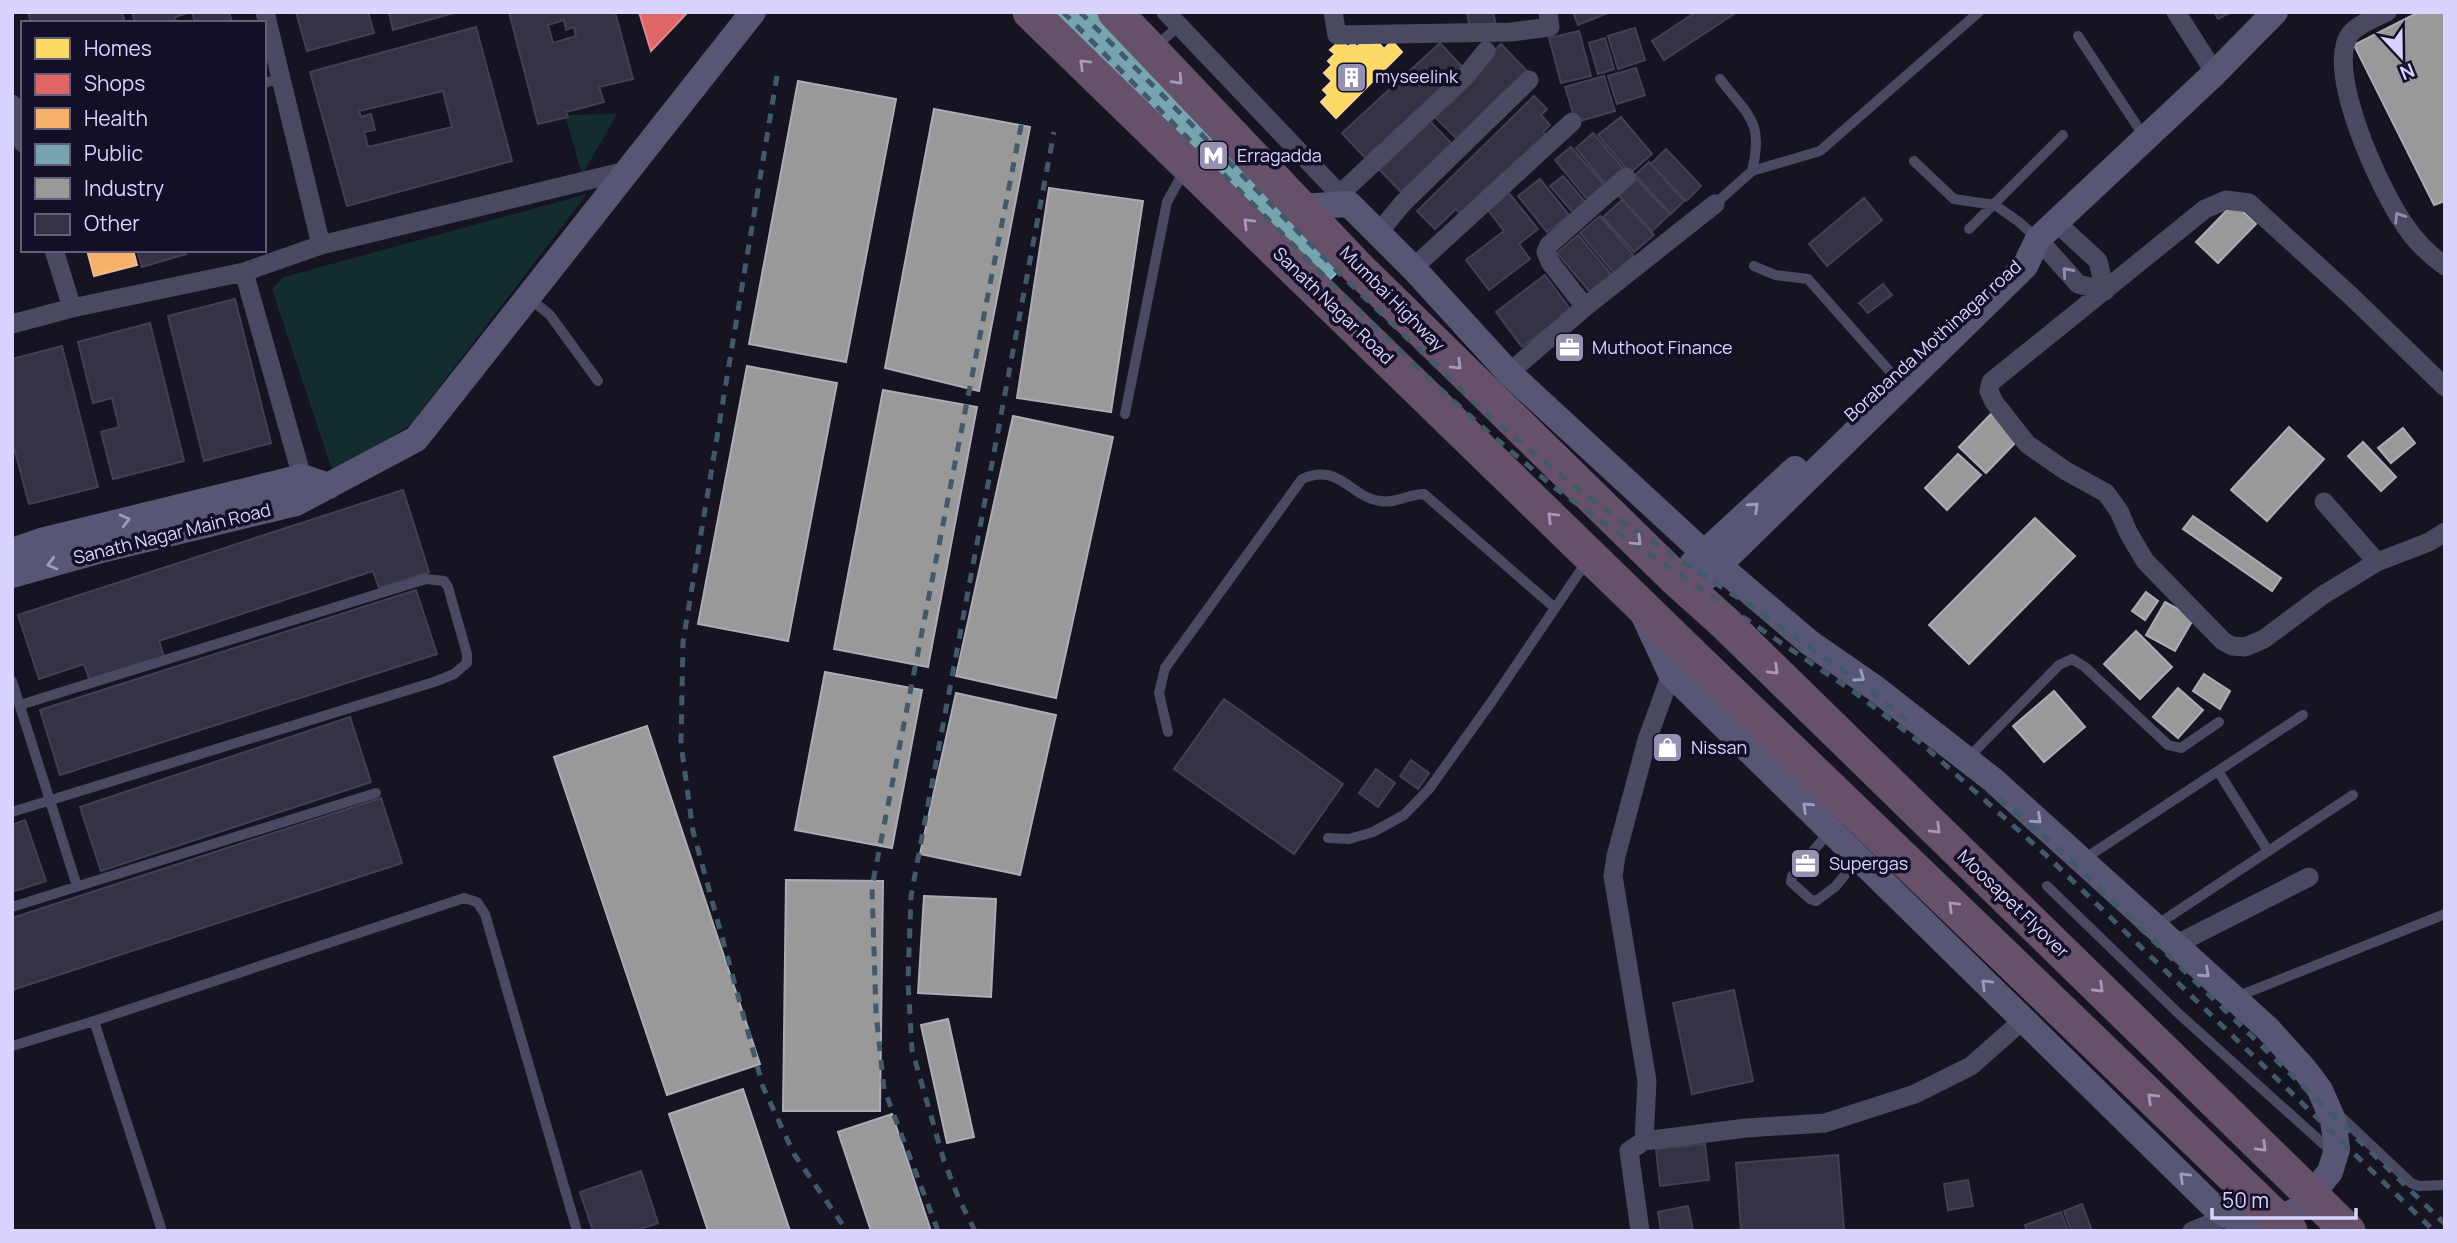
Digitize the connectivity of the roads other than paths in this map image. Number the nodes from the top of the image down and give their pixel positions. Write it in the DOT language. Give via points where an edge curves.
graph roads {
  1 [pos="753,12"];
  2 [pos="1030,12"];
  3 [pos="1115,12"];
  4 [pos="1334,12"];
  5 [pos="1548,12"];
  6 [pos="1979,12"];
  7 [pos="2176,12"];
  8 [pos="2275,12"];
  9 [pos="2387,12"];
  10 [pos="1172,19"];
  11 [pos="266,22"];
  12 [pos="2078,36"];
  13 [pos="1151,51"];
  14 [pos="1486,51"];
  15 [pos="2215,73"];
  16 [pos="1720,79"];
  17 [pos="1529,80"];
  18 [pos="272,81"];
  19 [pos="12,104"];
  20 [pos="1572,122"];
  21 [pos="2063,135"];
  22 [pos="21,136"];
  23 [pos="2145,138"];
  24 [pos="1914,161"];
  25 [pos="1188,164"];
  26 [pos="630,170"];
  27 [pos="1752,171"];
  28 [pos="1626,177"];
  29 [pos="1344,199"];
  30 [pos="1714,204"];
  31 [pos="1995,205"];
  32 [pos="1298,207"];
  33 [pos="1969,229"];
  34 [pos="1378,233"];
  35 [pos="2041,240"];
  36 [pos="321,246"];
  37 [pos="55,252"];
  38 [pos="1754,266"];
  39 [pos="2445,266"];
  40 [pos="1413,268"];
  41 [pos="244,272"];
  42 [pos="2105,291"];
  43 [pos="529,297"];
  44 [pos="1585,307"];
  45 [pos="72,308"];
  46 [pos="1406,314"];
  47 [pos="12,324"];
  48 [pos="1375,346"];
  49 [pos="1509,373"];
  50 [pos="1893,375"];
  51 [pos="598,381"];
  52 [pos="2445,387"];
  53 [pos="1125,414"];
  54 [pos="1511,416"];
  55 [pos="1480,448"];
  56 [pos="302,477"];
  57 [pos="330,486"];
  58 [pos="2324,502"];
  59 [pos="2445,532"];
  60 [pos="12,551"];
  61 [pos="1591,555"];
  62 [pos="1711,560"];
  63 [pos="2377,562"];
  64 [pos="12,575"];
  65 [pos="1684,586"];
  66 [pos="1555,608"];
  67 [pos="1681,664"];
  68 [pos="12,681"];
  69 [pos="20,705"];
  70 [pos="2303,715"];
  71 [pos="2219,722"];
  72 [pos="1168,732"];
  73 [pos="1967,759"];
  74 [pos="2218,771"];
  75 [pos="376,793"];
  76 [pos="2353,795"];
  77 [pos="50,800"];
  78 [pos="12,812"];
  79 [pos="1831,830"];
  80 [pos="1328,838"];
  81 [pos="2268,851"];
  82 [pos="1858,859"];
  83 [pos="2083,860"];
  84 [pos="2309,877"];
  85 [pos="78,886"];
  86 [pos="2047,886"];
  87 [pos="12,907"];
  88 [pos="2445,914"];
  89 [pos="2154,926"];
  90 [pos="2175,946"];
  91 [pos="2233,999"];
  92 [pos="2023,1020"];
  93 [pos="94,1021"];
  94 [pos="12,1046"];
  95 [pos="2327,1103"];
  96 [pos="1644,1141"];
  97 [pos="2336,1155"];
  98 [pos="2445,1185"];
  99 [pos="2229,1216"];
  100 [pos="162,1231"];
  101 [pos="577,1231"];
  102 [pos="1640,1231"];
  103 [pos="2192,1231"];
  104 [pos="2290,1231"];
  105 [pos="2348,1231"];
  1 -- 26 [label="street, Sanath Nagar Main Road"];
  25 -- 2 [label="highway, Sanath Nagar Road, one-way"];
  3 -- 13 [label="highway, Mumbai Highway"];
  4 -- 5 [label="street" via="1337,35 1511,32 1550,27"];
  6 -- 27 [label="lane" via="1820,151"];
  7 -- 15 [label="street"];
  8 -- 15 [label="street, Borabanda Mothinagar road"];
  39 -- 9 [label="street, one-way" via="2425,252 2389,202 2344,86 2342,68 2350,34"];
  10 -- 13 [label="lane"];
  10 -- 29 [label="street"];
  11 -- 18 [label="street"];
  12 -- 23 [label="lane"];
  13 -- 32 [label="highway, Mumbai Highway, one-way"];
  14 -- 29 [label="street"];
  15 -- 23 [label="street, Borabanda Mothinagar road"];
  16 -- 27 [label="lane" via="1755,124 1757,151"];
  17 -- 34 [label="street" via="1403,202"];
  18 -- 36 [label="street"];
  19 -- 22 [label="street"];
  20 -- 40 [label="street"];
  21 -- 31 [label="lane"];
  23 -- 35 [label="street, Borabanda Mothinagar road"];
  24 -- 31 [label="lane" via="1954,198"];
  48 -- 25 [label="highway, Sanath Nagar Road, one-way"];
  25 -- 53 [label="lane" via="1167,202"];
  26 -- 36 [label="street"];
  26 -- 43 [label="street, Sanath Nagar Main Road"];
  27 -- 30 [label="lane"];
  28 -- 44 [label="street" via="1546,252"];
  29 -- 32 [label="street"];
  29 -- 34 [label="street"];
  30 -- 44 [label="street"];
  31 -- 33 [label="lane"];
  31 -- 35 [label="lane"];
  32 -- 46 [label="highway, Mumbai Highway"];
  34 -- 40 [label="street"];
  42 -- 35 [label="street, one-way" via="2078,285"];
  35 -- 42 [label="street" via="2098,261"];
  35 -- 50 [label="street, Borabanda Mothinagar road"];
  35 -- 62 [label="street" via="2025,266"];
  36 -- 41 [label="street"];
  37 -- 45 [label="street"];
  38 -- 50 [label="lane" via="1774,275 1808,279"];
  40 -- 49 [label="street"];
  41 -- 45 [label="street"];
  41 -- 56 [label="street"];
  42 -- 52 [label="street" via="2205,209 2226,200 2249,203"];
  42 -- 63 [label="street" via="1991,382 1989,391 2027,444 2106,493 2145,561 2223,641 2245,647 2264,639"];
  43 -- 51 [label="lane" via="550,315"];
  43 -- 57 [label="street, Sanath Nagar Main Road" via="416,439"];
  44 -- 49 [label="street"];
  45 -- 47 [label="street"];
  46 -- 48 [label="highway"];
  46 -- 54 [label="highway, Mumbai Highway, one-way"];
  48 -- 55 [label="highway, Sanath Nagar Road"];
  49 -- 62 [label="street"];
  62 -- 50 [label="street, Borabanda Mothinagar road, one-way"];
  54 -- 55 [label="highway"];
  54 -- 65 [label="highway, Mumbai Highway, one-way"];
  61 -- 55 [label="highway, Sanath Nagar Road, one-way"];
  56 -- 57 [label="street"];
  60 -- 56 [label="street, one-way"];
  57 -- 64 [label="street, Sanath Nagar Main Road, one-way" via="296,503"];
  58 -- 63 [label="street"];
  59 -- 63 [label="street"];
  61 -- 66 [label="lane"];
  61 -- 67 [label="highway, Sanath Nagar Road" via="1636,599"];
  62 -- 65 [label="street, Borabanda Mothinagar road"];
  62 -- 73 [label="street, one-way" via="1810,643"];
  65 -- 105 [label="highway, Moosapet Flyover, one-way, bridge"];
  66 -- 72 [label="lane" via="1424,494 1382,502 1337,478 1315,473 1303,479 1166,668 1159,693"];
  66 -- 80 [label="lane" via="1421,798 1404,815 1373,832 1349,839"];
  79 -- 67 [label="street, one-way"];
  67 -- 96 [label="street" via="1647,740 1613,876 1647,1081"];
  104 -- 67 [label="highway, one-way, bridge"];
  68 -- 69 [label="lane"];
  69 -- 77 [label="lane"];
  69 -- 77 [label="lane" via="426,579 444,581 448,587 467,654 467,663 454,674"];
  70 -- 74 [label="lane"];
  71 -- 73 [label="lane" via="2181,748 2168,745 2072,659 2059,665"];
  73 -- 83 [label="street, one-way"];
  74 -- 81 [label="lane"];
  74 -- 83 [label="lane"];
  75 -- 85 [label="lane"];
  76 -- 81 [label="lane"];
  77 -- 78 [label="lane"];
  77 -- 85 [label="lane"];
  79 -- 82 [label="street"];
  79 -- 82 [label="lane" via="1791,876 1791,882 1816,901 1835,887"];
  81 -- 89 [label="lane"];
  92 -- 82 [label="street, one-way"];
  83 -- 89 [label="street"];
  84 -- 90 [label="street"];
  85 -- 87 [label="lane"];
  86 -- 97 [label="lane" via="2178,1013"];
  88 -- 91 [label="lane"];
  89 -- 90 [label="street"];
  90 -- 91 [label="street, one-way"];
  91 -- 95 [label="street" via="2298,1062"];
  92 -- 96 [label="street" via="1971,1066 1915,1094 1825,1123"];
  99 -- 92 [label="street, one-way" via="2212,1205"];
  93 -- 94 [label="lane"];
  93 -- 100 [label="lane"];
  93 -- 101 [label="lane" via="464,898 477,902 485,914"];
  95 -- 97 [label="street" via="2337,1136"];
  95 -- 98 [label="lane" via="2411,1183"];
  96 -- 102 [label="street" via="1629,1151"];
  97 -- 99 [label="street" via="2317,1191 2288,1215 2262,1222"];
  99 -- 103 [label="street"];
}
